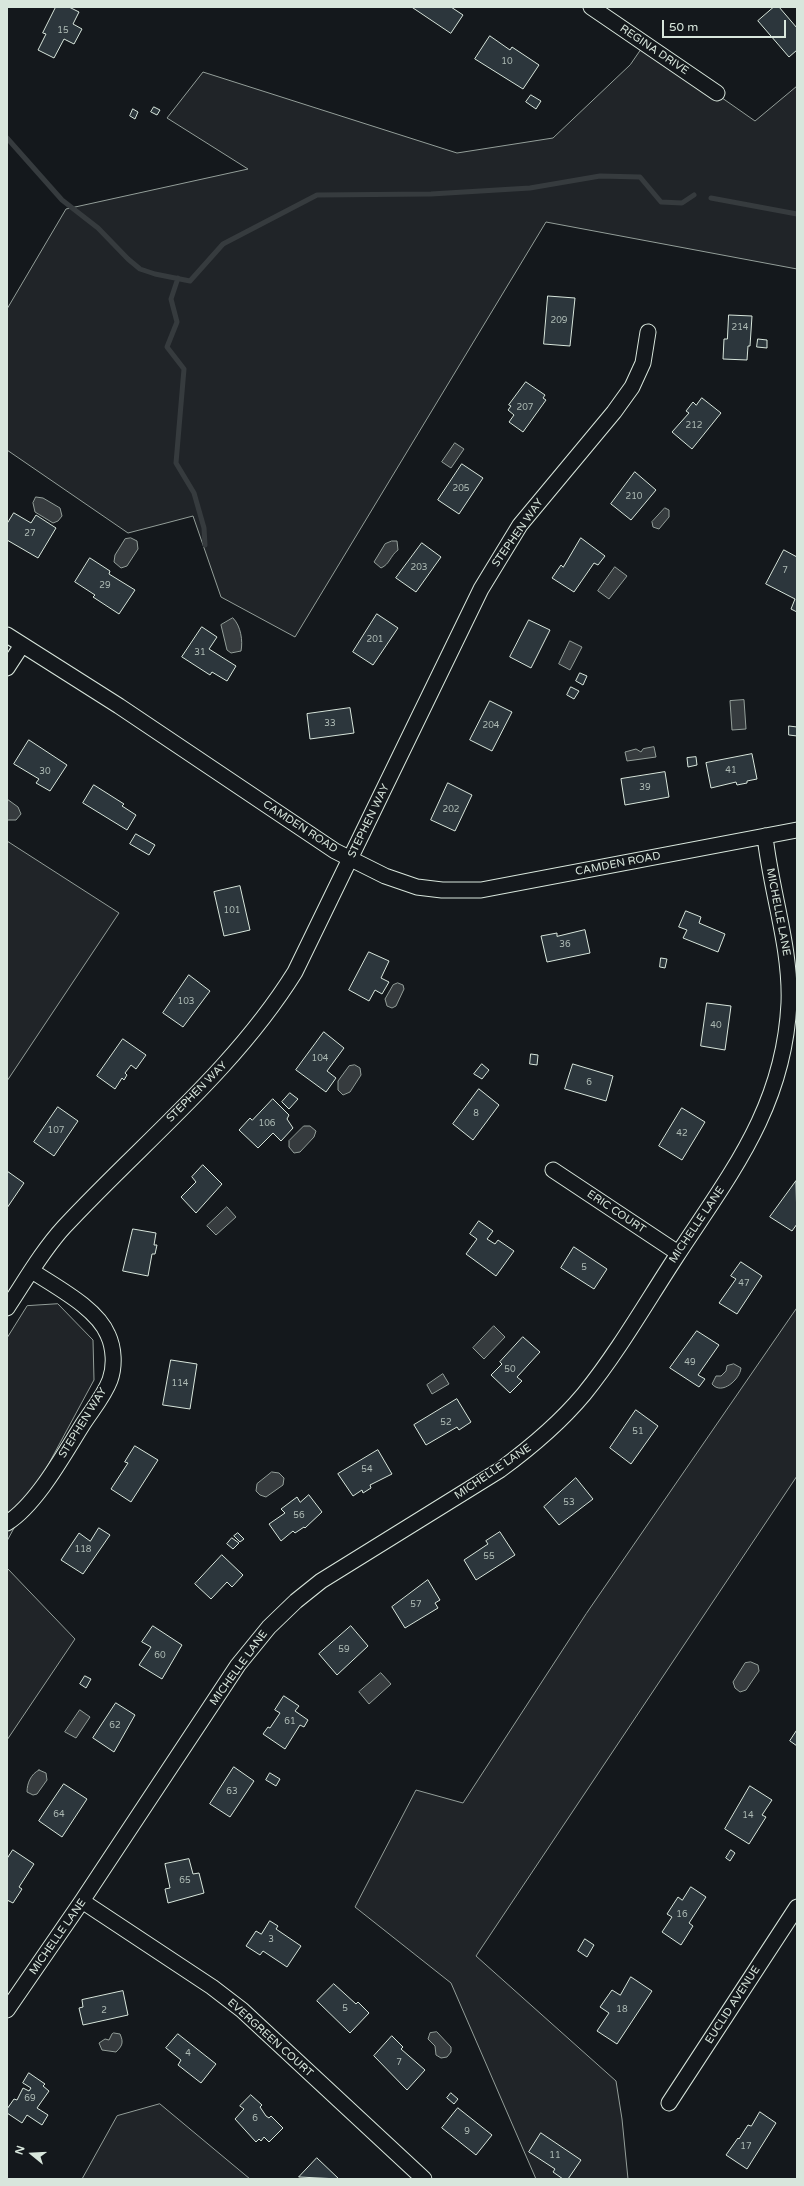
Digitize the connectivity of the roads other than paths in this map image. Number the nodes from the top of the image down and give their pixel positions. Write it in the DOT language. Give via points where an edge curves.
graph roads {
  1 [pos="591,7"];
  2 [pos="717,93"];
  3 [pos="648,332"];
  4 [pos="7,635"];
  5 [pos="22,645"];
  6 [pos="7,668"];
  7 [pos="797,830"];
  8 [pos="765,836"];
  9 [pos="350,859"];
  10 [pos="553,1170"];
  11 [pos="678,1253"];
  12 [pos="32,1271"];
  13 [pos="7,1308"];
  14 [pos="7,1523"];
  15 [pos="82,1901"];
  16 [pos="797,1907"];
  17 [pos="7,2010"];
  18 [pos="669,2103"];
  19 [pos="424,2179"];
  1 -- 2 [label="street, REGINA DRIVE"];
  3 -- 9 [label="street, STEPHEN WAY" via="643,363 632,387 520,525 481,589"];
  4 -- 5 [label="street, CAMDEN ROAD"];
  5 -- 6 [label="street"];
  5 -- 9 [label="street, CAMDEN ROAD"];
  7 -- 8 [label="street, CAMDEN ROAD"];
  8 -- 9 [label="street, CAMDEN ROAD" via="481,890 417,887 385,876"];
  8 -- 11 [label="street, MICHELLE LANE" via="787,960 789,1003 784,1046 775,1084 748,1146"];
  9 -- 12 [label="street, STEPHEN WAY" via="295,972 240,1049 63,1228"];
  10 -- 11 [label="street, ERIC COURT"];
  11 -- 15 [label="street, MICHELLE LANE" via="610,1358 584,1394 554,1426 500,1470 321,1581 269,1627 238,1665"];
  12 -- 13 [label="street, STEPHEN WAY"];
  12 -- 14 [label="street, STEPHEN WAY" via="86,1308 101,1322 112,1349 113,1365 104,1392 59,1461 28,1505"];
  15 -- 17 [label="street, MICHELLE LANE"];
  15 -- 19 [label="street, EVERGREEN COURT" via="212,1987 242,2010"];
  16 -- 18 [label="street, EUCLID AVENUE"];
}
